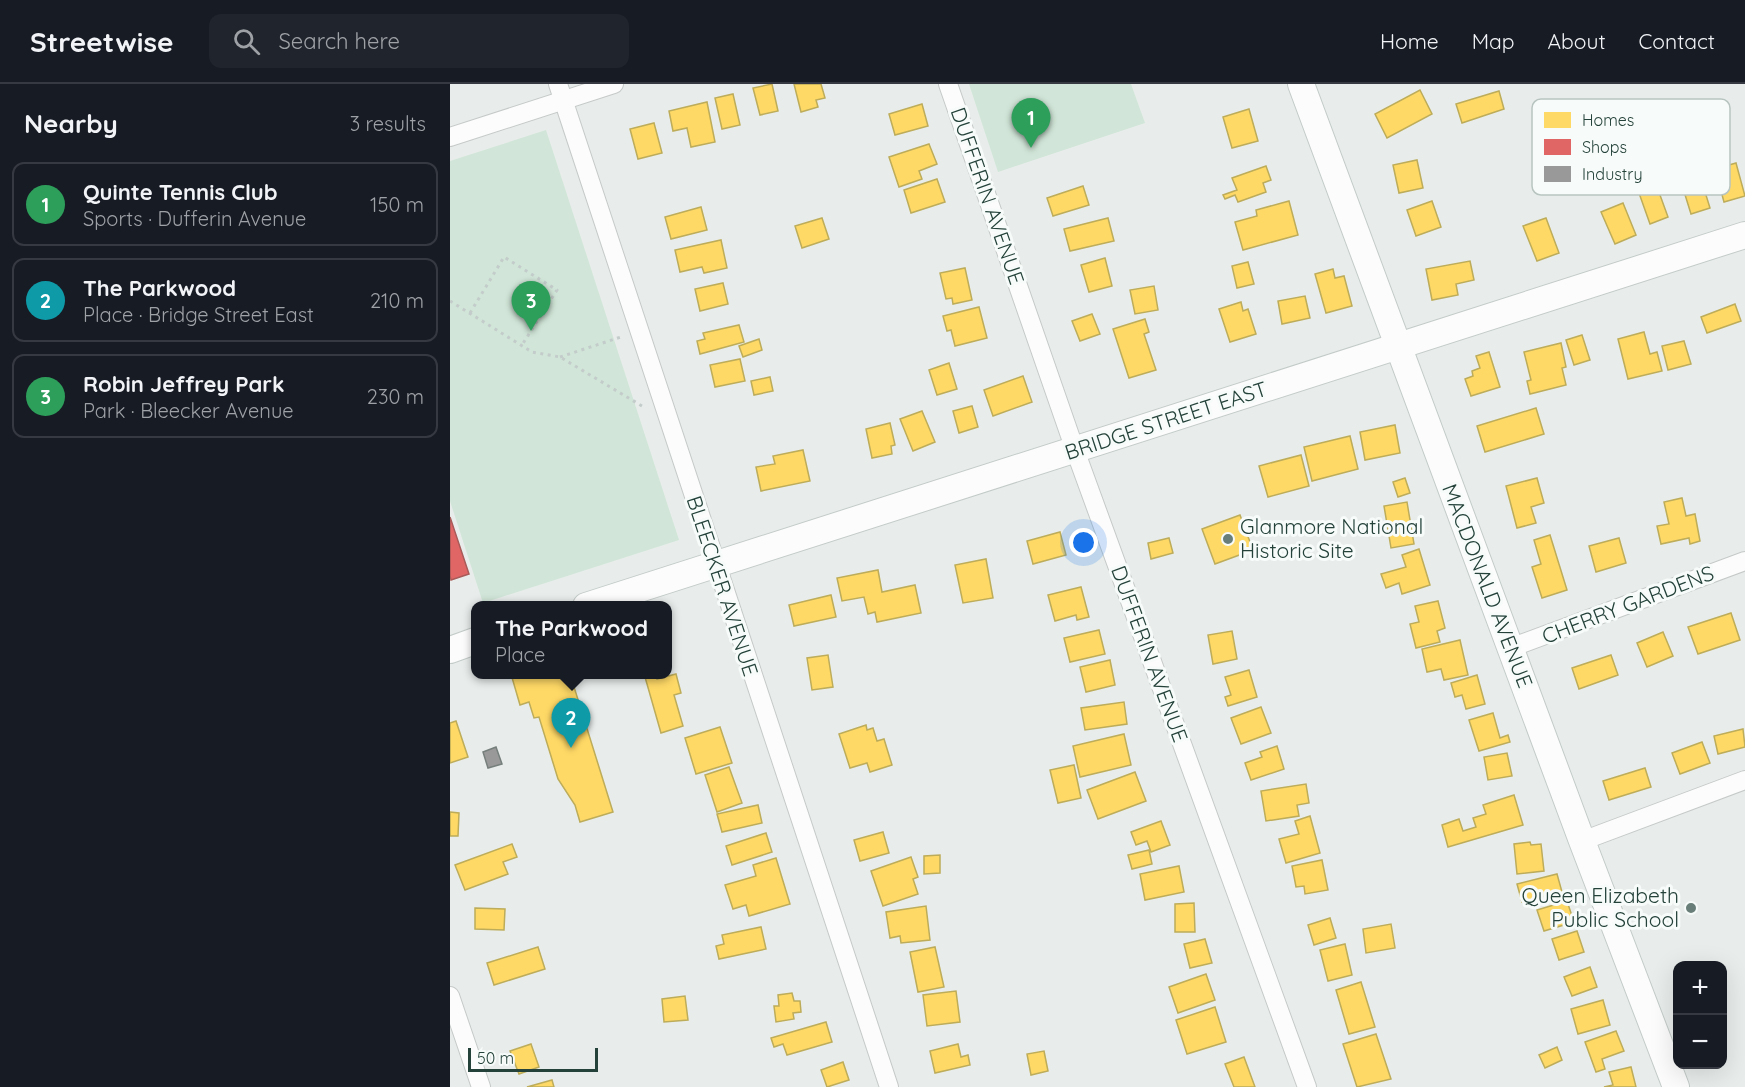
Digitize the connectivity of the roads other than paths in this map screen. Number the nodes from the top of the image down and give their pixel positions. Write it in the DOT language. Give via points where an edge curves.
graph roads {
  1 [pos="614,84"];
  2 [pos="948,84"];
  3 [pos="1300,84"];
  4 [pos="561,92"];
  5 [pos="450,137"];
  6 [pos="1745,236"];
  7 [pos="1396,346"];
  8 [pos="1075,450"];
  9 [pos="1745,561"];
  10 [pos="715,564"];
  11 [pos="601,601"];
  12 [pos="471,642"];
  13 [pos="1510,648"];
  14 [pos="450,650"];
  15 [pos="1745,780"];
  16 [pos="1582,841"];
  17 [pos="450,996"];
  18 [pos="481,1087"];
  19 [pos="889,1087"];
  20 [pos="1307,1087"];
  21 [pos="1676,1087"];
  1 -- 4 [label="street"];
  2 -- 8 [label="street, DUFFERIN AVENUE"];
  3 -- 7 [label="street, MACDONALD AVENUE"];
  4 -- 5 [label="street"];
  4 -- 10 [label="street, BLEECKER AVENUE"];
  6 -- 7 [label="street, BRIDGE STREET EAST"];
  7 -- 8 [label="street, BRIDGE STREET EAST"];
  7 -- 13 [label="street, MACDONALD AVENUE"];
  8 -- 10 [label="street, BRIDGE STREET EAST"];
  8 -- 20 [label="street, DUFFERIN AVENUE"];
  9 -- 13 [label="street, CHERRY GARDENS"];
  10 -- 11 [label="street, BRIDGE STREET EAST"];
  10 -- 19 [label="street, BLEECKER AVENUE"];
  12 -- 14 [label="street"];
  13 -- 16 [label="street, MACDONALD AVENUE"];
  15 -- 16 [label="street"];
  16 -- 21 [label="street, MACDONALD AVENUE"];
  17 -- 18 [label="street"];
}
